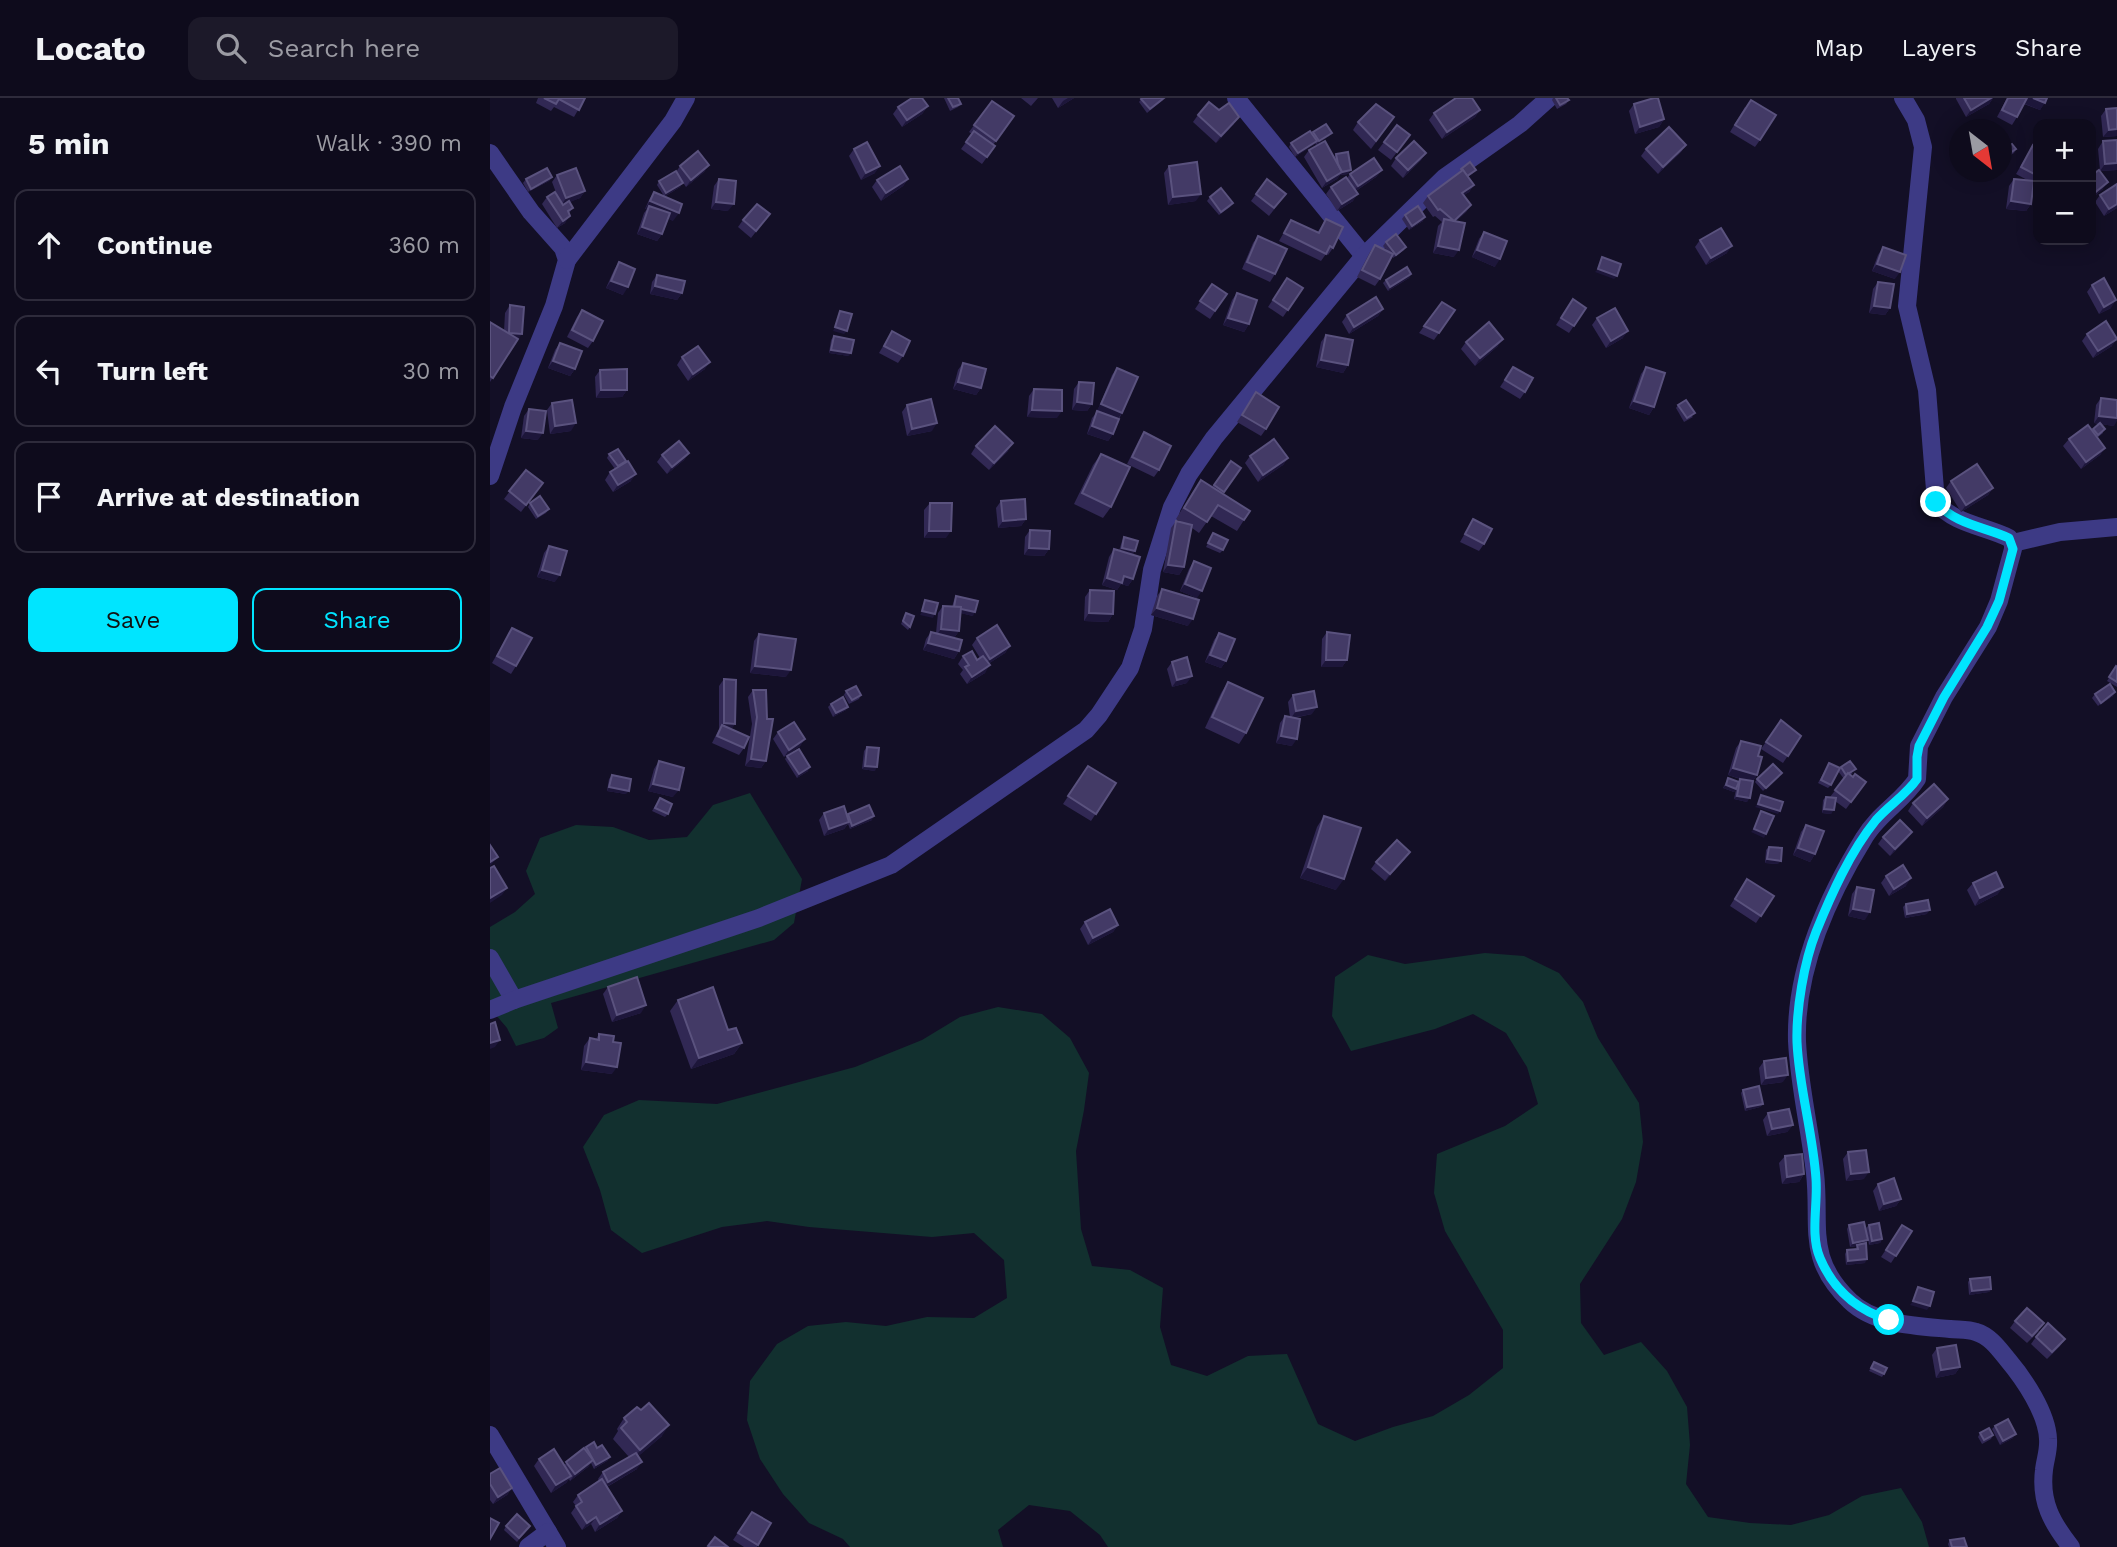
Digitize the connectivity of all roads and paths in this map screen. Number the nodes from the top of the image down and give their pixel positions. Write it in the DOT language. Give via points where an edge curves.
graph roads {
  1 [pos="686,98"];
  2 [pos="1236,98"];
  3 [pos="1549,98"];
  4 [pos="1903,98"];
  5 [pos="490,153"];
  6 [pos="1364,257"];
  7 [pos="568,260"];
  8 [pos="490,476"];
  9 [pos="2117,527"];
  10 [pos="2012,543"];
  11 [pos="490,958"];
  12 [pos="514,1000"];
  13 [pos="490,1010"];
  14 [pos="490,1435"];
  15 [pos="553,1539"];
  16 [pos="528,1547"];
  17 [pos="2071,1547"];
  1 -- 7 [label="street"];
  2 -- 6 [label="street"];
  3 -- 6 [label="street" via="1445,177"];
  4 -- 10 [label="street" via="1916,120 1923,148 1907,306 1927,390 1936,502 1958,518 1999,533"];
  5 -- 7 [label="street" via="531,212 564,248"];
  6 -- 12 [label="street" via="1189,474 1172,507 1152,570 1143,629 1130,667 1086,730 891,865 759,918"];
  7 -- 8 [label="street"];
  9 -- 10 [label="street" via="2060,532"];
  10 -- 17 [label="street" via="1999,601 1919,746 1917,779 1865,836 1815,934 1802,987 1797,1040 1816,1178 1818,1254 1824,1268 1851,1302 1870,1314 1908,1325 1976,1332 1996,1345 2024,1379 2037,1406 2048,1441 2043,1498 2057,1530"];
  11 -- 12 [label="street"];
  12 -- 13 [label="street"];
  14 -- 15 [label="street"];
  15 -- 16 [label="street"];
}
